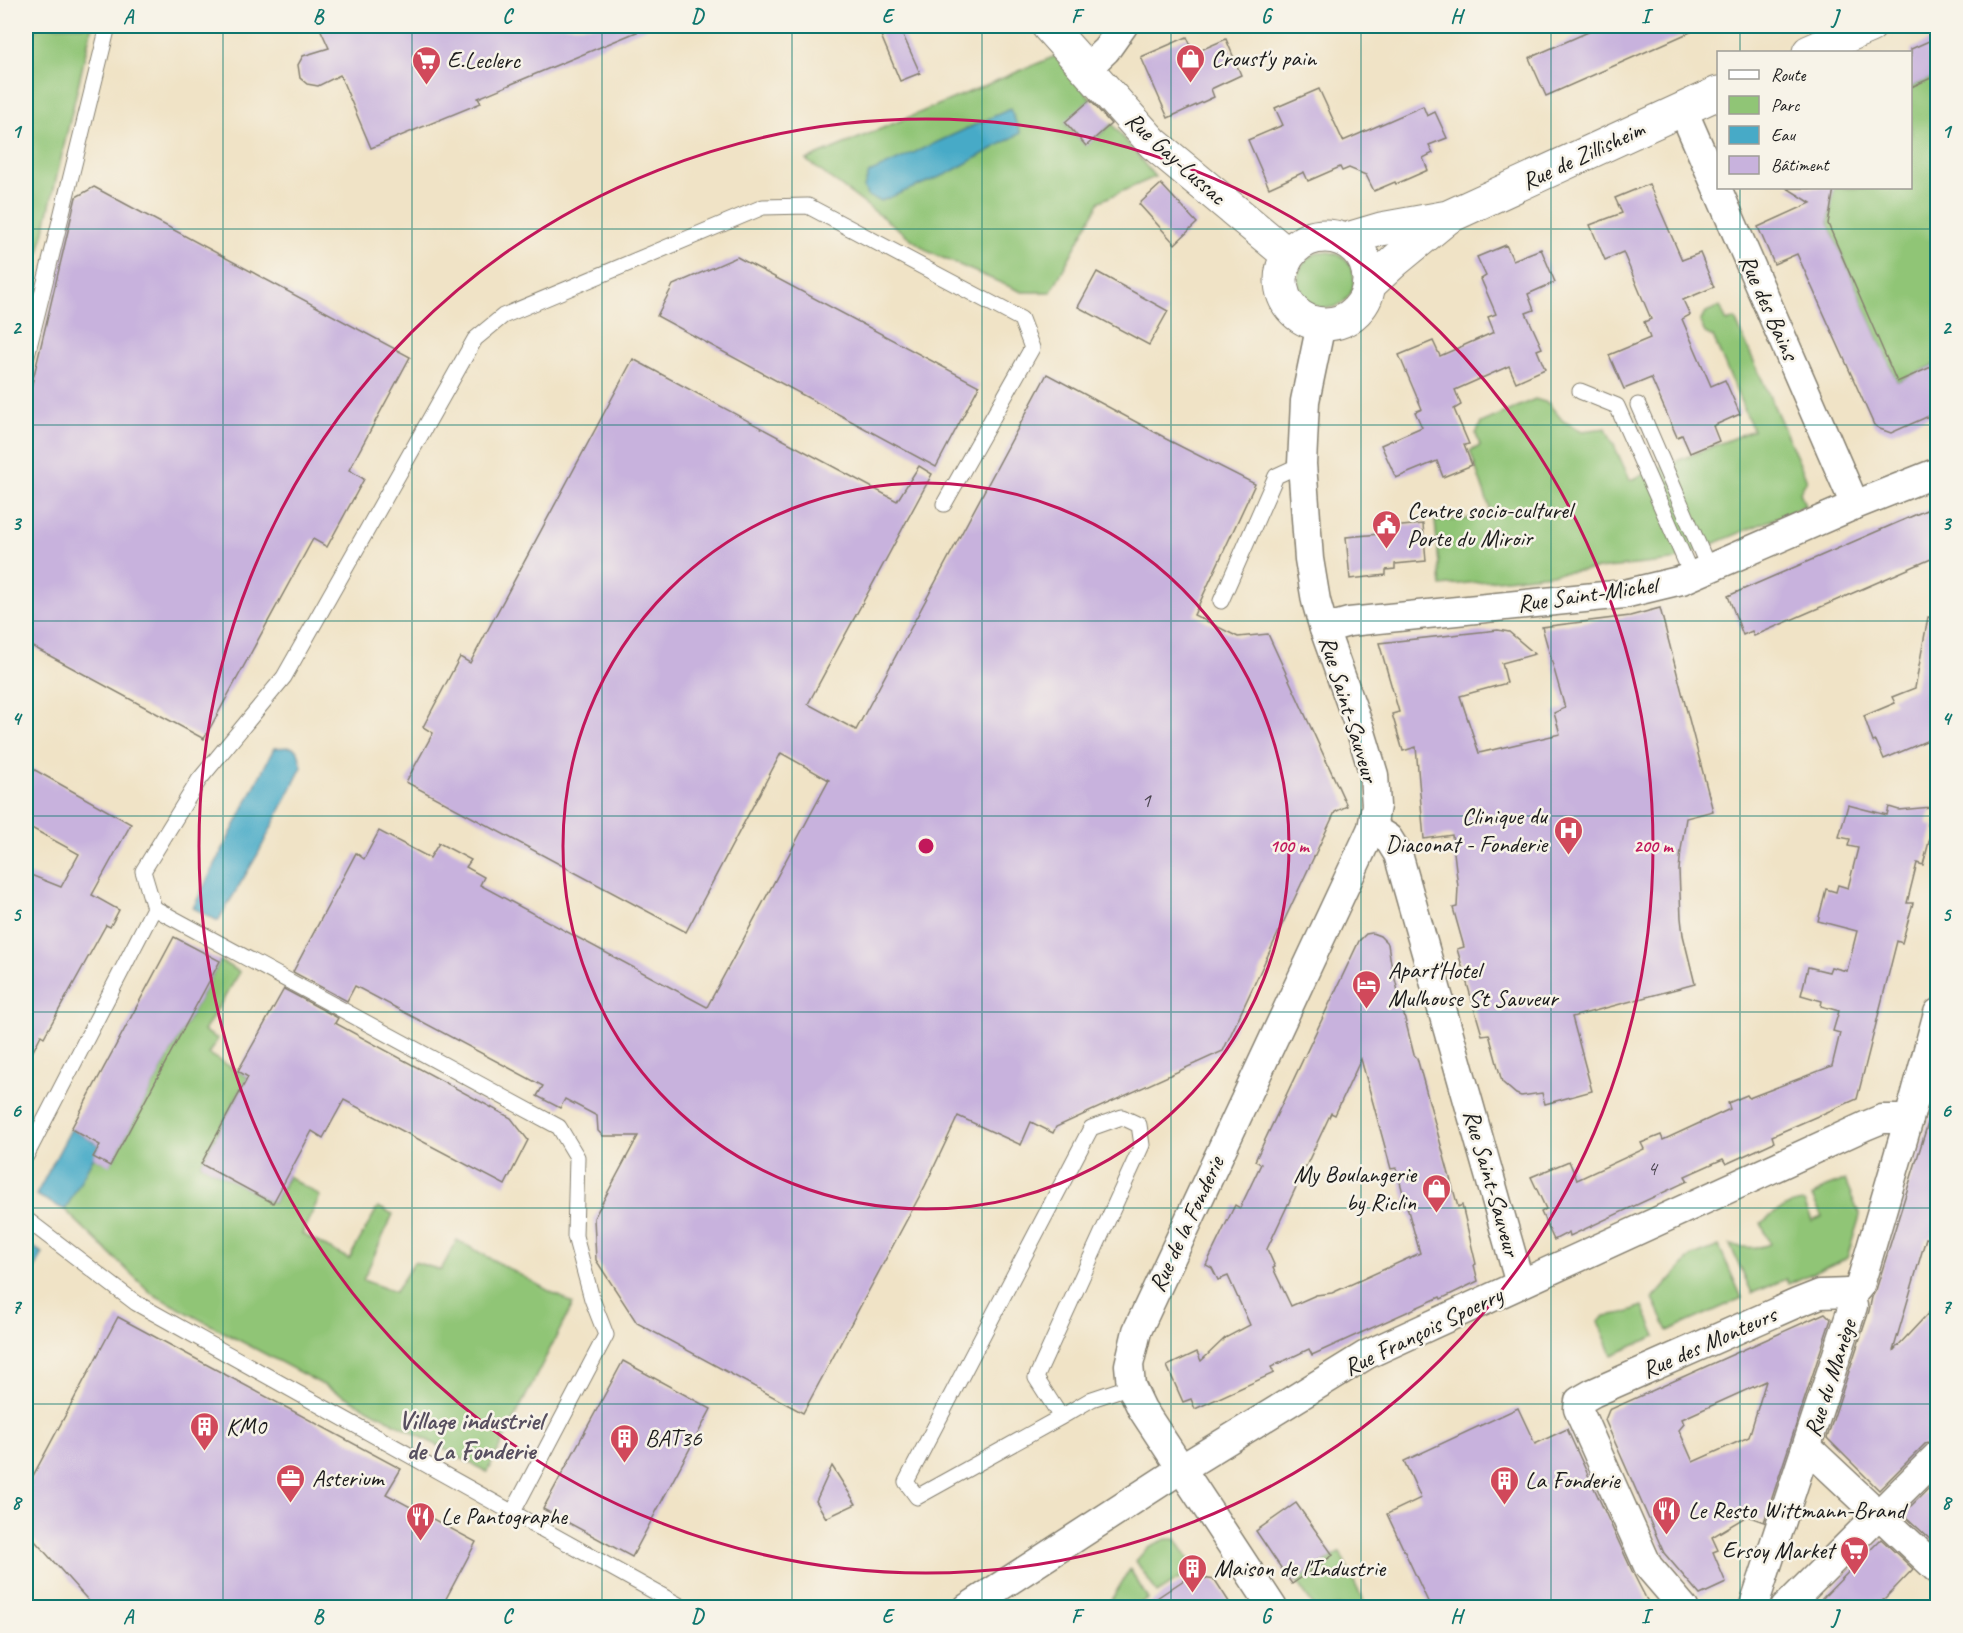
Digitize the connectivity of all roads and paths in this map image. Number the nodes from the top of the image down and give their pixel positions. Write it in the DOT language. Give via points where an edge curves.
graph roads {
  1 [pos="108,26"];
  2 [pos="1048,26"];
  3 [pos="1123,26"];
  4 [pos="1870,26"];
  5 [pos="1811,51"];
  6 [pos="1086,69"];
  7 [pos="1717,94"];
  8 [pos="1683,110"];
  9 [pos="1717,188"];
  10 [pos="1717,189"];
  11 [pos="1448,217"];
  12 [pos="1344,240"];
  13 [pos="1288,255"];
  14 [pos="1369,285"];
  15 [pos="1322,324"];
  16 [pos="26,358"];
  17 [pos="1580,391"];
  18 [pos="1638,405"];
  19 [pos="1302,464"];
  20 [pos="1938,472"];
  21 [pos="944,504"];
  22 [pos="1855,505"];
  23 [pos="1701,573"];
  24 [pos="1221,601"];
  25 [pos="1324,629"];
  26 [pos="1372,828"];
  27 [pos="154,908"];
  28 [pos="1938,1012"];
  29 [pos="1909,1119"];
  30 [pos="26,1156"];
  31 [pos="26,1219"];
  32 [pos="1520,1284"];
  33 [pos="1849,1293"];
  34 [pos="1131,1386"];
  35 [pos="1061,1417"];
  36 [pos="1807,1447"];
  37 [pos="1938,1455"];
  38 [pos="1181,1469"];
  39 [pos="513,1512"];
  40 [pos="1878,1514"];
  41 [pos="1938,1570"];
  42 [pos="684,1608"];
  43 [pos="967,1608"];
  44 [pos="1273,1608"];
  45 [pos="1684,1608"];
  46 [pos="1753,1608"];
  47 [pos="1785,1608"];
  1 -- 16 [label="lane"];
  2 -- 6 [label="street, Rue Gay-Lussac"];
  3 -- 6 [label="street"];
  4 -- 5 [label="street"];
  6 -- 13 [label="street, Rue Gay-Lussac" via="1153,143"];
  7 -- 8 [label="street, Rue de Zillisheim"];
  8 -- 9 [label="street, Rue des Bains"];
  8 -- 11 [label="street, Rue de Zillisheim"];
  10 -- 22 [label="street, Rue des Bains"];
  11 -- 12 [label="street, Rue de Zillisheim"];
  11 -- 14 [label="street, Rue de Zillisheim"];
  12 -- 13 [label="street" via="1314,237"];
  12 -- 14 [label="street" via="1364,258"];
  13 -- 15 [label="street" via="1281,276 1285,299 1307,320"];
  14 -- 15 [label="street" via="1364,301 1353,314 1338,322"];
  15 -- 19 [label="street, Rue Saint-Sauveur" via="1305,401"];
  17 -- 23 [label="lane" via="1617,406"];
  18 -- 23 [label="lane"];
  19 -- 24 [label="lane" via="1276,476"];
  19 -- 25 [label="street, Rue Saint-Sauveur" via="1309,559"];
  20 -- 22 [label="street, Rue Saint-Michel"];
  21 -- 27 [label="lane" via="1032,348 1021,319 808,206 763,207 503,316 474,339 284,677 199,780 143,871"];
  22 -- 23 [label="street, Rue Saint-Michel"];
  23 -- 25 [label="street, Rue Saint-Michel" via="1624,594 1349,622"];
  25 -- 26 [label="street, Rue Saint-Sauveur" via="1374,775 1376,806"];
  26 -- 32 [label="street, Rue Saint-Sauveur" via="1388,838 1398,854"];
  26 -- 34 [label="street, Rue de la Fonderie" via="1137,1331 1129,1365"];
  27 -- 30 [label="lane"];
  27 -- 39 [label="lane" via="559,1127 577,1157 575,1236 606,1335"];
  28 -- 29 [label="street, Rue du Manège"];
  29 -- 32 [label="street, Rue François Spoerry" via="1882,1119 1865,1126"];
  29 -- 33 [label="street, Rue du Manège" via="1860,1284"];
  31 -- 39 [label="lane" via="136,1303"];
  32 -- 38 [label="street, Rue François Spoerry" via="1366,1355"];
  33 -- 36 [label="street, Rue du Manège" via="1853,1306"];
  33 -- 45 [label="street, Rue des Monteurs" via="1820,1294 1797,1303 1579,1401 1578,1409 1648,1566"];
  34 -- 35 [label="lane" via="1092,1399"];
  34 -- 38 [label="street, Rue de la Fonderie"];
  35 -- 35 [label="lane" via="917,1497 906,1482 1091,1128 1122,1117 1139,1125 1142,1145 1036,1378"];
  36 -- 40 [label="street"];
  36 -- 46 [label="street, Rue du Manège"];
  37 -- 40 [label="street"];
  38 -- 43 [label="street, Rue François Spoerry"];
  38 -- 44 [label="street, Rue de la Fonderie"];
  39 -- 42 [label="lane"];
  40 -- 41 [label="street"];
  40 -- 47 [label="street"];
}
